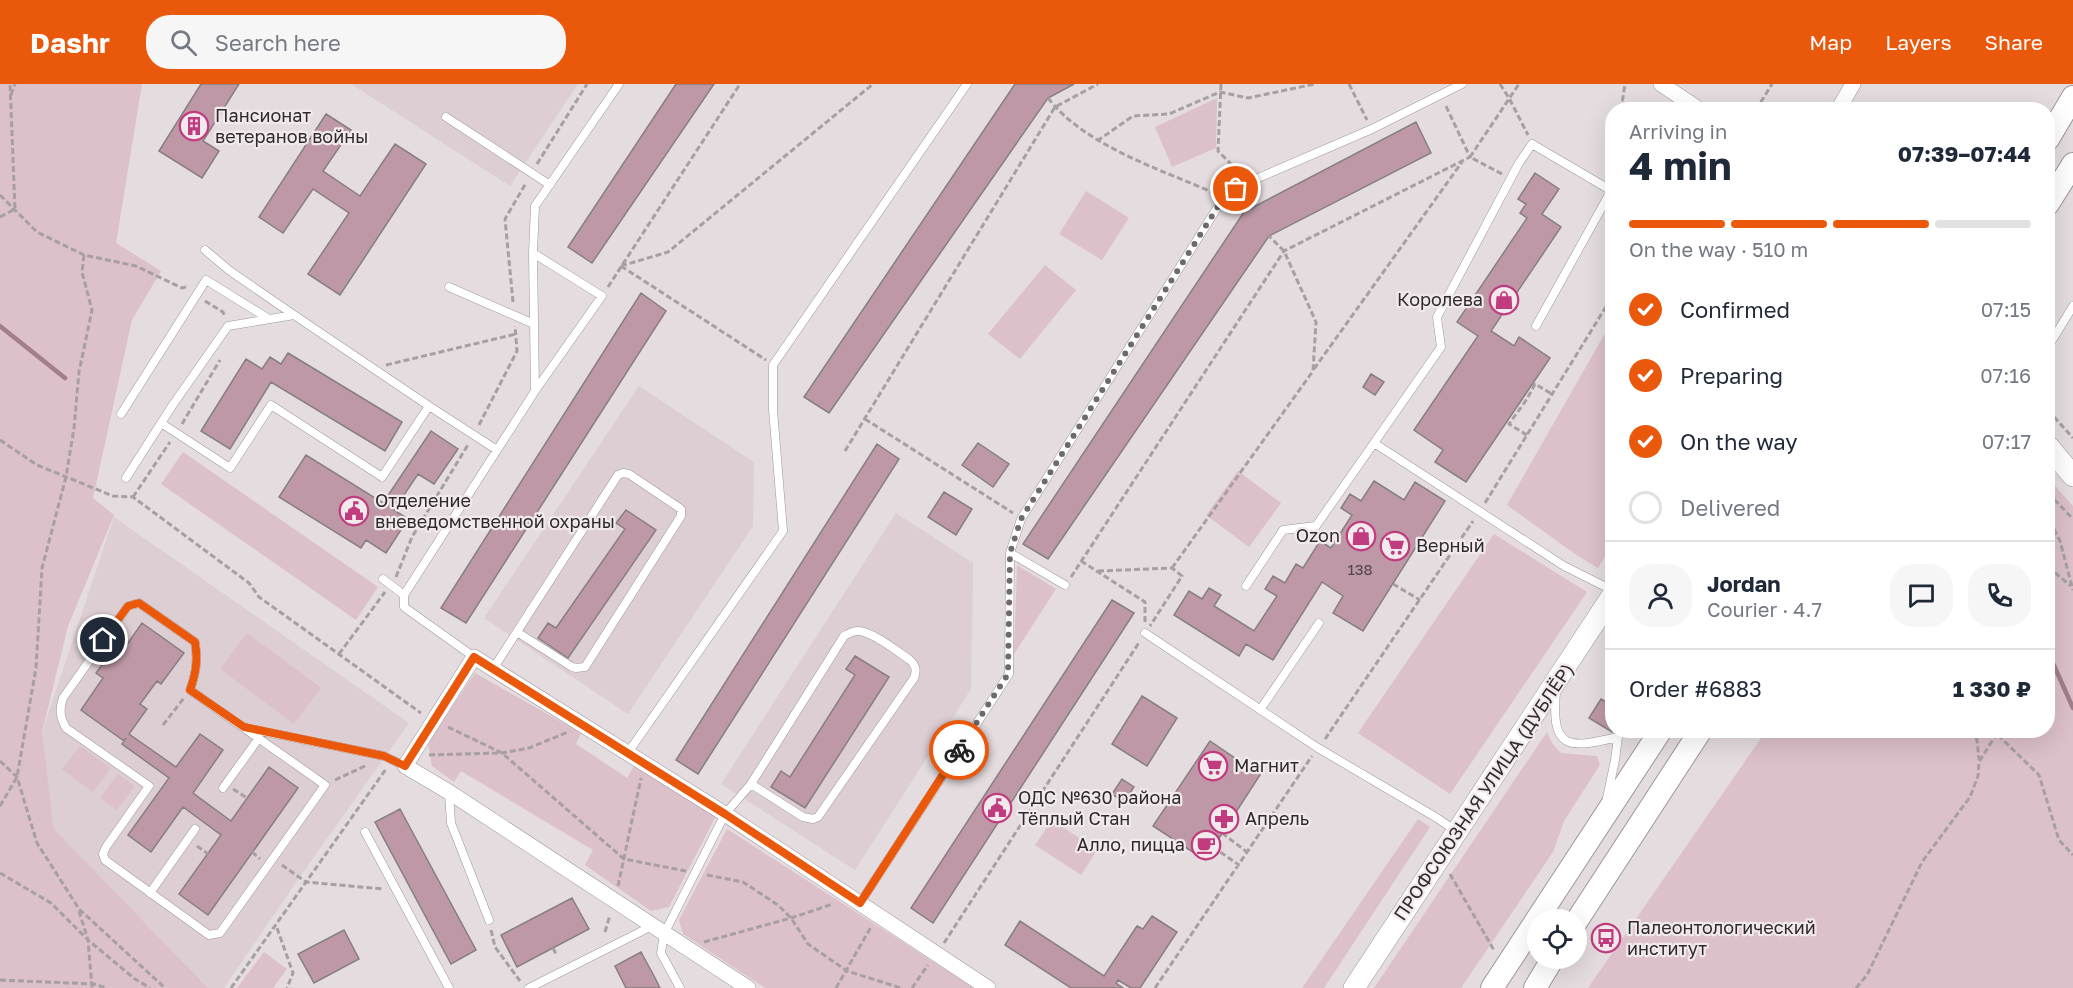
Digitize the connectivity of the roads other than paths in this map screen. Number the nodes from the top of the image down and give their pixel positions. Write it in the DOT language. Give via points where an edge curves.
graph roads {
  1 [pos="619,84"];
  2 [pos="967,84"];
  3 [pos="1462,84"];
  4 [pos="1661,84"];
  5 [pos="1853,84"];
  6 [pos="2073,97"];
  7 [pos="1688,102"];
  8 [pos="1843,102"];
  9 [pos="446,117"];
  10 [pos="2055,127"];
  11 [pos="2073,164"];
  12 [pos="550,185"];
  13 [pos="1605,187"];
  14 [pos="2055,193"];
  15 [pos="1605,203"];
  16 [pos="205,250"];
  17 [pos="533,253"];
  18 [pos="449,287"];
  19 [pos="2073,306"];
  20 [pos="294,315"];
  21 [pos="269,319"];
  22 [pos="534,324"];
  23 [pos="1536,326"];
  24 [pos="2055,336"];
  25 [pos="535,391"];
  26 [pos="429,406"];
  27 [pos="121,414"];
  28 [pos="161,423"];
  29 [pos="1374,443"];
  30 [pos="496,450"];
  31 [pos="2055,454"];
  32 [pos="2069,469"];
  33 [pos="126,478"];
  34 [pos="1010,553"];
  35 [pos="383,579"];
  36 [pos="1065,585"];
  37 [pos="1246,586"];
  38 [pos="1605,586"];
  39 [pos="404,595"];
  40 [pos="1605,607"];
  41 [pos="1319,623"];
  42 [pos="517,632"];
  43 [pos="1145,633"];
  44 [pos="474,657"];
  45 [pos="493,669"];
  46 [pos="1556,684"];
  47 [pos="1260,710"];
  48 [pos="244,727"];
  49 [pos="260,738"];
  50 [pos="1605,738"];
  51 [pos="1619,738"];
  52 [pos="1656,738"];
  53 [pos="1696,738"];
  54 [pos="627,754"];
  55 [pos="405,766"];
  56 [pos="751,784"];
  57 [pos="223,788"];
  58 [pos="449,792"];
  59 [pos="725,814"];
  60 [pos="1601,822"];
  61 [pos="195,829"];
  62 [pos="365,832"];
  63 [pos="1457,832"];
  64 [pos="150,893"];
  65 [pos="856,900"];
  66 [pos="1584,909"];
  67 [pos="489,920"];
  68 [pos="658,930"];
  69 [pos="1546,969"];
  70 [pos="449,988"];
  71 [pos="529,988"];
  72 [pos="680,988"];
  73 [pos="748,988"];
  74 [pos="988,988"];
  75 [pos="1354,988"];
  76 [pos="1492,988"];
  77 [pos="1535,988"];
  1 -- 12 [label="lane"];
  2 -- 54 [label="lane" via="773,365 783,531"];
  3 -- 34 [label="lane" via="1224,197 1021,519"];
  4 -- 7 [label="street"];
  5 -- 8 [label="street"];
  6 -- 10 [label="main road"];
  9 -- 12 [label="lane"];
  11 -- 14 [label="main road"];
  12 -- 17 [label="lane" via="535,206"];
  13 -- 29 [label="lane" via="1532,144 1437,318 1441,347"];
  15 -- 23 [label="lane"];
  16 -- 20 [label="lane"];
  17 -- 22 [label="lane"];
  17 -- 25 [label="lane" via="602,296"];
  18 -- 22 [label="lane"];
  19 -- 24 [label="lane"];
  20 -- 21 [label="lane"];
  20 -- 26 [label="lane"];
  21 -- 27 [label="lane" via="206,280"];
  21 -- 28 [label="lane" via="228,326"];
  22 -- 25 [label="lane"];
  25 -- 30 [label="lane"];
  26 -- 28 [label="lane" via="382,477 271,405 230,468"];
  26 -- 30 [label="lane"];
  28 -- 33 [label="lane"];
  29 -- 37 [label="lane" via="1316,526 1282,530"];
  29 -- 38 [label="lane" via="1564,566"];
  30 -- 39 [label="lane"];
  31 -- 32 [label="street"];
  34 -- 36 [label="lane"];
  34 -- 65 [label="lane" via="1008,674"];
  35 -- 39 [label="lane"];
  39 -- 44 [label="lane" via="404,607"];
  40 -- 46 [label="street, ПРОФСОЮЗНАЯ УЛИЦА (ДУБЛЁР)"];
  41 -- 47 [label="lane"];
  42 -- 42 [label="lane" via="618,476 629,474 681,509 681,516 585,667 572,667"];
  42 -- 45 [label="lane"];
  43 -- 47 [label="lane"];
  44 -- 45 [label="street"];
  44 -- 55 [label="street"];
  45 -- 54 [label="street"];
  46 -- 50 [label="lane" via="1555,725 1567,742 1582,744"];
  46 -- 63 [label="street, ПРОФСОЮЗНАЯ УЛИЦА (ДУБЛЁР)"];
  47 -- 63 [label="lane"];
  48 -- 49 [label="lane"];
  48 -- 55 [label="lane" via="384,756"];
  48 -- 64 [label="lane" via="190,690 196,673 195,642 139,603 122,613 63,698 61,719 66,728 149,786 103,854 110,865"];
  49 -- 57 [label="lane"];
  49 -- 64 [label="lane" via="325,785 273,859 216,935 209,935"];
  51 -- 60 [label="lane"];
  52 -- 60 [label="main road"];
  53 -- 66 [label="main road"];
  54 -- 59 [label="street"];
  55 -- 58 [label="street"];
  56 -- 56 [label="lane" via="844,636 860,631 868,634 915,664 914,678 818,818 803,818"];
  56 -- 59 [label="lane"];
  58 -- 67 [label="lane" via="452,823"];
  58 -- 68 [label="street"];
  59 -- 65 [label="street"];
  59 -- 68 [label="lane" via="696,872"];
  60 -- 76 [label="main road"];
  61 -- 64 [label="lane"];
  62 -- 70 [label="lane"];
  63 -- 75 [label="street, ПРОФСОЮЗНАЯ УЛИЦА (ДУБЛЁР)"];
  65 -- 74 [label="street"];
  68 -- 71 [label="lane"];
  68 -- 72 [label="lane" via="661,953"];
  68 -- 73 [label="street"];
  69 -- 77 [label="main road"];
}
